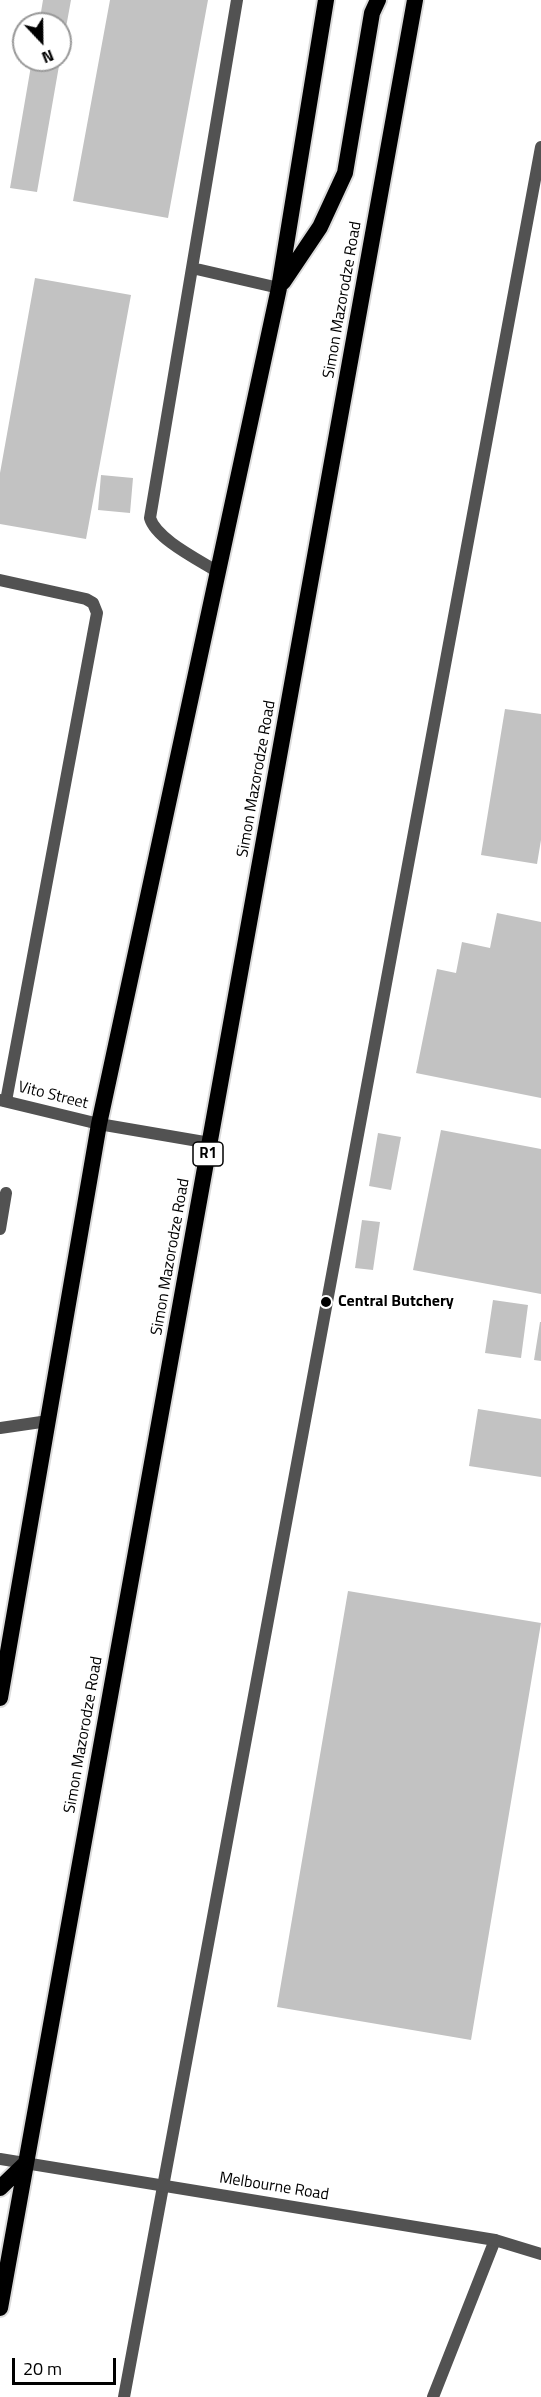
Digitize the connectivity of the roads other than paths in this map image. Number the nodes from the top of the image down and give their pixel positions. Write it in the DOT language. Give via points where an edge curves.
graph roads {
  1 [pos="237,0"];
  2 [pos="326,0"];
  3 [pos="378,0"];
  4 [pos="415,0"];
  5 [pos="541,147"];
  6 [pos="192,268"];
  7 [pos="279,288"];
  8 [pos="218,572"];
  9 [pos="0,580"];
  10 [pos="3,1100"];
  11 [pos="99,1124"];
  12 [pos="210,1143"];
  13 [pos="6,1192"];
  14 [pos="0,1229"];
  15 [pos="48,1421"];
  16 [pos="0,1428"];
  17 [pos="0,1698"];
  18 [pos="0,2159"];
  19 [pos="25,2164"];
  20 [pos="161,2185"];
  21 [pos="0,2188"];
  22 [pos="495,2240"];
  23 [pos="541,2254"];
  24 [pos="0,2308"];
  25 [pos="124,2397"];
  26 [pos="433,2397"];
  1 -- 6 [label="street"];
  2 -- 7 [label="highway"];
  3 -- 7 [label="highway" via="372,13 345,173 320,227"];
  4 -- 12 [label="highway, Simon Mazorodze Road / R1"];
  5 -- 20 [label="street"];
  6 -- 7 [label="street"];
  6 -- 8 [label="street" via="150,518 161,535"];
  7 -- 8 [label="highway"];
  8 -- 11 [label="highway"];
  9 -- 10 [label="street" via="86,599 98,613"];
  10 -- 11 [label="street, Vito Street"];
  11 -- 12 [label="street, Vito Street"];
  11 -- 15 [label="highway"];
  12 -- 19 [label="highway, Simon Mazorodze Road / R1"];
  13 -- 14 [label="street"];
  15 -- 16 [label="street"];
  15 -- 17 [label="highway"];
  18 -- 19 [label="street, Melbourne Road"];
  19 -- 20 [label="street, Melbourne Road"];
  19 -- 21 [label="highway"];
  19 -- 24 [label="highway, Simon Mazorodze Road / R1"];
  20 -- 22 [label="street, Melbourne Road"];
  20 -- 25 [label="street"];
  22 -- 23 [label="street, Melbourne Road"];
  22 -- 26 [label="street"];
}
